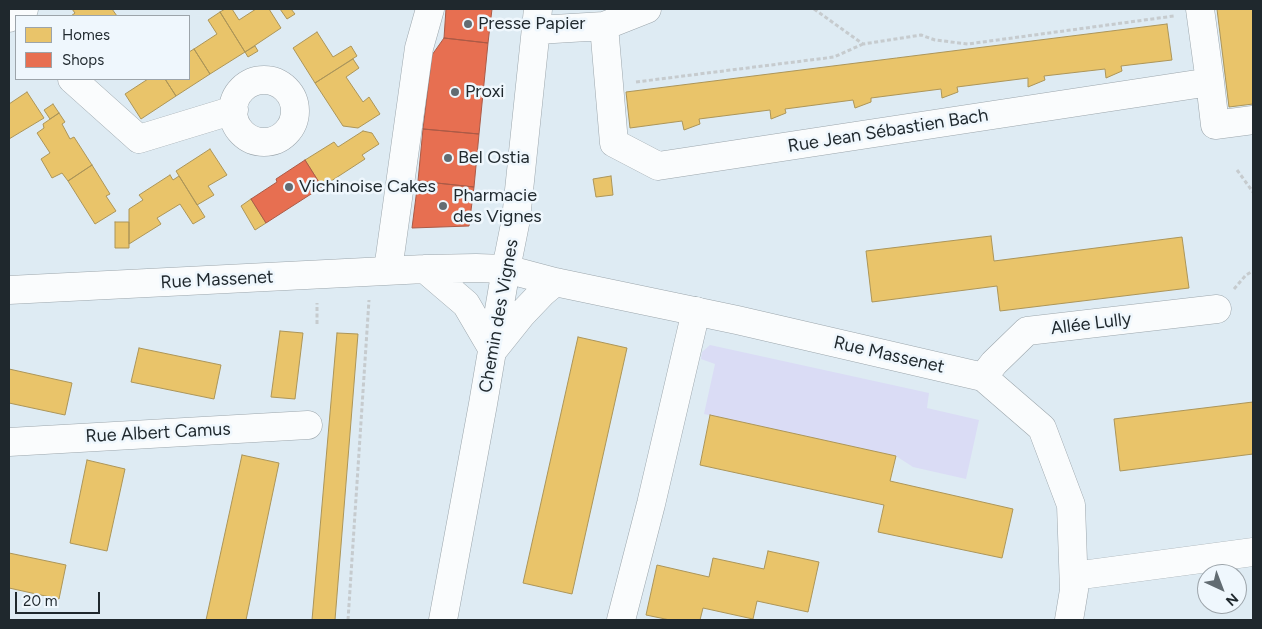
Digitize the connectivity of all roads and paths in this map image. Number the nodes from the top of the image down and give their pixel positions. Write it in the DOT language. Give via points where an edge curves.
graph roads {
  1 [pos="24,9"];
  2 [pos="430,9"];
  3 [pos="647,9"];
  4 [pos="814,9"];
  5 [pos="1200,10"];
  6 [pos="9,18"];
  7 [pos="537,19"];
  8 [pos="604,26"];
  9 [pos="863,44"];
  10 [pos="73,80"];
  11 [pos="1210,82"];
  12 [pos="609,85"];
  13 [pos="234,110"];
  14 [pos="1253,120"];
  15 [pos="1237,170"];
  16 [pos="1253,192"];
  17 [pos="425,269"];
  18 [pos="506,269"];
  19 [pos="379,271"];
  20 [pos="556,282"];
  21 [pos="9,290"];
  22 [pos="1218,309"];
  23 [pos="696,311"];
  24 [pos="493,350"];
  25 [pos="983,377"];
  26 [pos="308,424"];
  27 [pos="9,442"];
  28 [pos="1253,552"];
  29 [pos="1074,583"];
  30 [pos="348,620"];
  31 [pos="442,620"];
  32 [pos="621,620"];
  33 [pos="1069,620"];
  34 [pos="1082,620"];
  1 -- 6 [label="street"];
  2 -- 19 [label="street" via="419,48"];
  3 -- 8 [label="street"];
  4 -- 9 [label="path"];
  5 -- 9 [label="path" via="968,44 921,35"];
  5 -- 11 [label="street"];
  7 -- 8 [label="street"];
  7 -- 18 [label="street, Chemin des Vignes" via="516,219"];
  8 -- 12 [label="street, Rue Jean Sébastien Bach"];
  9 -- 12 [label="path" via="834,57"];
  10 -- 13 [label="street" via="140,139"];
  11 -- 12 [label="street, Rue Jean Sébastien Bach" via="658,166 614,143"];
  11 -- 14 [label="street" via="1215,125"];
  15 -- 16 [label="path"];
  17 -- 18 [label="street, Rue Massenet"];
  17 -- 19 [label="street, Rue Massenet"];
  17 -- 24 [label="street" via="466,304"];
  18 -- 20 [label="street, Rue Massenet"];
  18 -- 24 [label="street, Chemin des Vignes"];
  19 -- 21 [label="street, Rue Massenet"];
  19 -- 30 [label="path"];
  20 -- 23 [label="street, Rue Massenet"];
  20 -- 24 [label="street" via="522,314"];
  22 -- 25 [label="street, Allée Lully" via="1027,331"];
  23 -- 25 [label="street, Rue Massenet"];
  23 -- 32 [label="street"];
  24 -- 31 [label="street, Chemin des Vignes"];
  25 -- 29 [label="street, Rue Massenet" via="1042,428 1071,505"];
  26 -- 27 [label="street, Rue Albert Camus"];
  28 -- 29 [label="street"];
  29 -- 33 [label="street, Rue Massenet"];
  29 -- 34 [label="street, Rue Massenet"];
}
